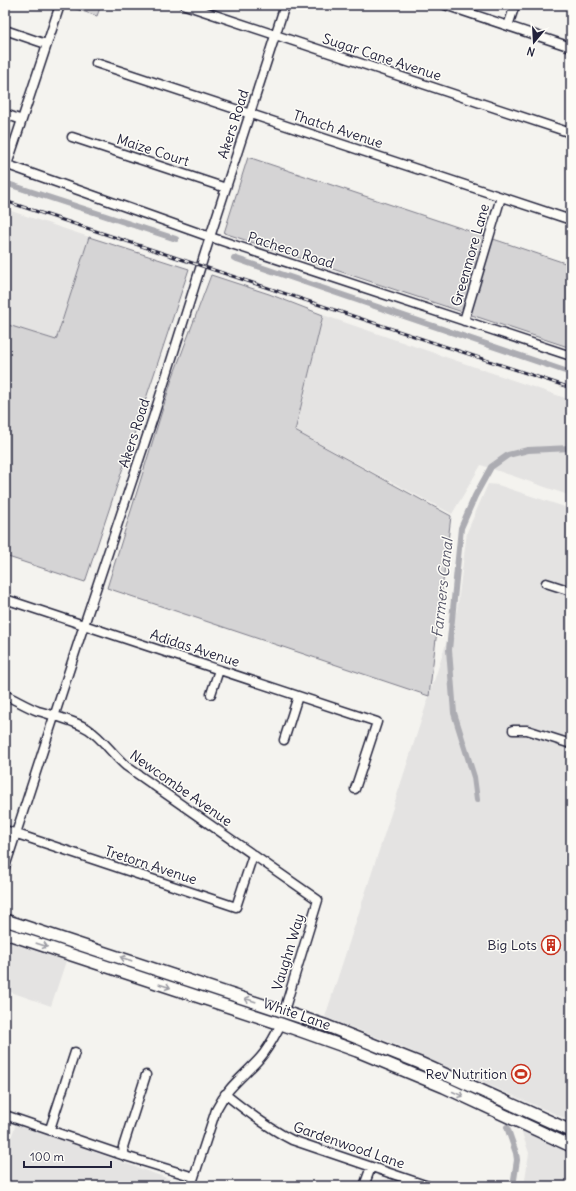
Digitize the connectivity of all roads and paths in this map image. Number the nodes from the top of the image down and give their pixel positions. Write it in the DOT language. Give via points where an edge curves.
graph roads {
  1 [pos="60,5"];
  2 [pos="185,5"];
  3 [pos="285,5"];
  4 [pos="445,5"];
  5 [pos="515,5"];
  6 [pos="508,26"];
  7 [pos="5,30"];
  8 [pos="275,35"];
  9 [pos="46,44"];
  10 [pos="571,47"];
  11 [pos="96,63"];
  12 [pos="5,114"];
  13 [pos="250,114"];
  14 [pos="22,120"];
  15 [pos="571,133"];
  16 [pos="72,137"];
  17 [pos="6,165"];
  18 [pos="226,188"];
  19 [pos="501,197"];
  20 [pos="571,220"];
  21 [pos="210,237"];
  22 [pos="464,321"];
  23 [pos="571,356"];
  24 [pos="546,583"];
  25 [pos="571,591"];
  26 [pos="5,599"];
  27 [pos="84,625"];
  28 [pos="219,670"];
  29 [pos="211,694"];
  30 [pos="5,695"];
  31 [pos="298,696"];
  32 [pos="54,716"];
  33 [pos="513,730"];
  34 [pos="284,740"];
  35 [pos="571,744"];
  36 [pos="355,789"];
  37 [pos="5,830"];
  38 [pos="16,834"];
  39 [pos="253,854"];
  40 [pos="5,867"];
  41 [pos="318,900"];
  42 [pos="5,920"];
  43 [pos="5,933"];
  44 [pos="229,1008"];
  45 [pos="284,1011"];
  46 [pos="281,1024"];
  47 [pos="350,1035"];
  48 [pos="357,1051"];
  49 [pos="75,1052"];
  50 [pos="420,1063"];
  51 [pos="146,1075"];
  52 [pos="225,1094"];
  53 [pos="496,1111"];
  54 [pos="5,1115"];
  55 [pos="553,1122"];
  56 [pos="50,1129"];
  57 [pos="571,1131"];
  58 [pos="571,1146"];
  59 [pos="125,1156"];
  60 [pos="371,1167"];
  61 [pos="194,1177"];
  62 [pos="192,1186"];
  63 [pos="364,1186"];
  64 [pos="428,1186"];
  1 -- 9 [label="street"];
  2 -- 8 [label="street, Sugar Cane Avenue"];
  3 -- 8 [label="street, Akers Road"];
  4 -- 6 [label="street"];
  5 -- 6 [label="street"];
  6 -- 10 [label="street"];
  7 -- 9 [label="street"];
  8 -- 13 [label="street, Akers Road"];
  8 -- 15 [label="street, Sugar Cane Avenue"];
  9 -- 14 [label="street"];
  11 -- 13 [label="street, Thatch Avenue"];
  12 -- 14 [label="street"];
  13 -- 18 [label="street, Akers Road"];
  13 -- 19 [label="street, Thatch Avenue"];
  14 -- 17 [label="street"];
  16 -- 18 [label="street, Maize Court"];
  17 -- 21 [label="street, Pacheco Road"];
  18 -- 21 [label="street, Akers Road"];
  19 -- 20 [label="street, Thatch Avenue"];
  19 -- 22 [label="street, Greenmore Lane"];
  21 -- 22 [label="street, Pacheco Road"];
  21 -- 27 [label="street, Akers Road"];
  22 -- 23 [label="street, Pacheco Road"];
  24 -- 25 [label="street"];
  26 -- 27 [label="street, Adidas Avenue"];
  27 -- 28 [label="street, Adidas Avenue"];
  27 -- 32 [label="street, Akers Road"];
  28 -- 29 [label="street"];
  28 -- 31 [label="street, Adidas Avenue"];
  30 -- 32 [label="street, Newcombe Avenue" via="30,708"];
  31 -- 34 [label="street"];
  31 -- 36 [label="street, Adidas Avenue" via="377,722"];
  32 -- 38 [label="street, Akers Road"];
  32 -- 39 [label="street, Newcombe Avenue" via="76,723 95,734 126,766"];
  33 -- 35 [label="street" via="527,730"];
  37 -- 38 [label="street, Tretorn Avenue"];
  38 -- 39 [label="street, Tretorn Avenue" via="236,907"];
  38 -- 40 [label="street, Akers Road"];
  39 -- 41 [label="street, Newcombe Avenue"];
  41 -- 45 [label="street, Vaughn Way"];
  45 -- 42 [label="main road, White Lane, one-way"];
  43 -- 44 [label="main road, White Lane, one-way"];
  44 -- 45 [label="main road" via="272,1014"];
  44 -- 46 [label="main road, White Lane"];
  45 -- 47 [label="main road, White Lane"];
  46 -- 47 [label="main road" via="290,1020 335,1035"];
  46 -- 48 [label="main road, White Lane"];
  46 -- 52 [label="street" via="265,1052"];
  47 -- 50 [label="main road, White Lane"];
  48 -- 50 [label="main road" via="374,1051 414,1066"];
  48 -- 53 [label="main road, White Lane, one-way"];
  49 -- 56 [label="street"];
  50 -- 55 [label="main road, White Lane"];
  51 -- 59 [label="street" via="124,1147"];
  52 -- 60 [label="street, Gardenwood Lane" via="260,1122 280,1134"];
  52 -- 61 [label="street" via="216,1110"];
  53 -- 55 [label="main road" via="510,1111 543,1126"];
  53 -- 58 [label="main road, White Lane"];
  54 -- 56 [label="street"];
  55 -- 57 [label="main road, White Lane"];
  56 -- 59 [label="street"];
  59 -- 61 [label="street"];
  60 -- 63 [label="street"];
  60 -- 64 [label="street, Gardenwood Lane"];
  61 -- 62 [label="street"];
}
